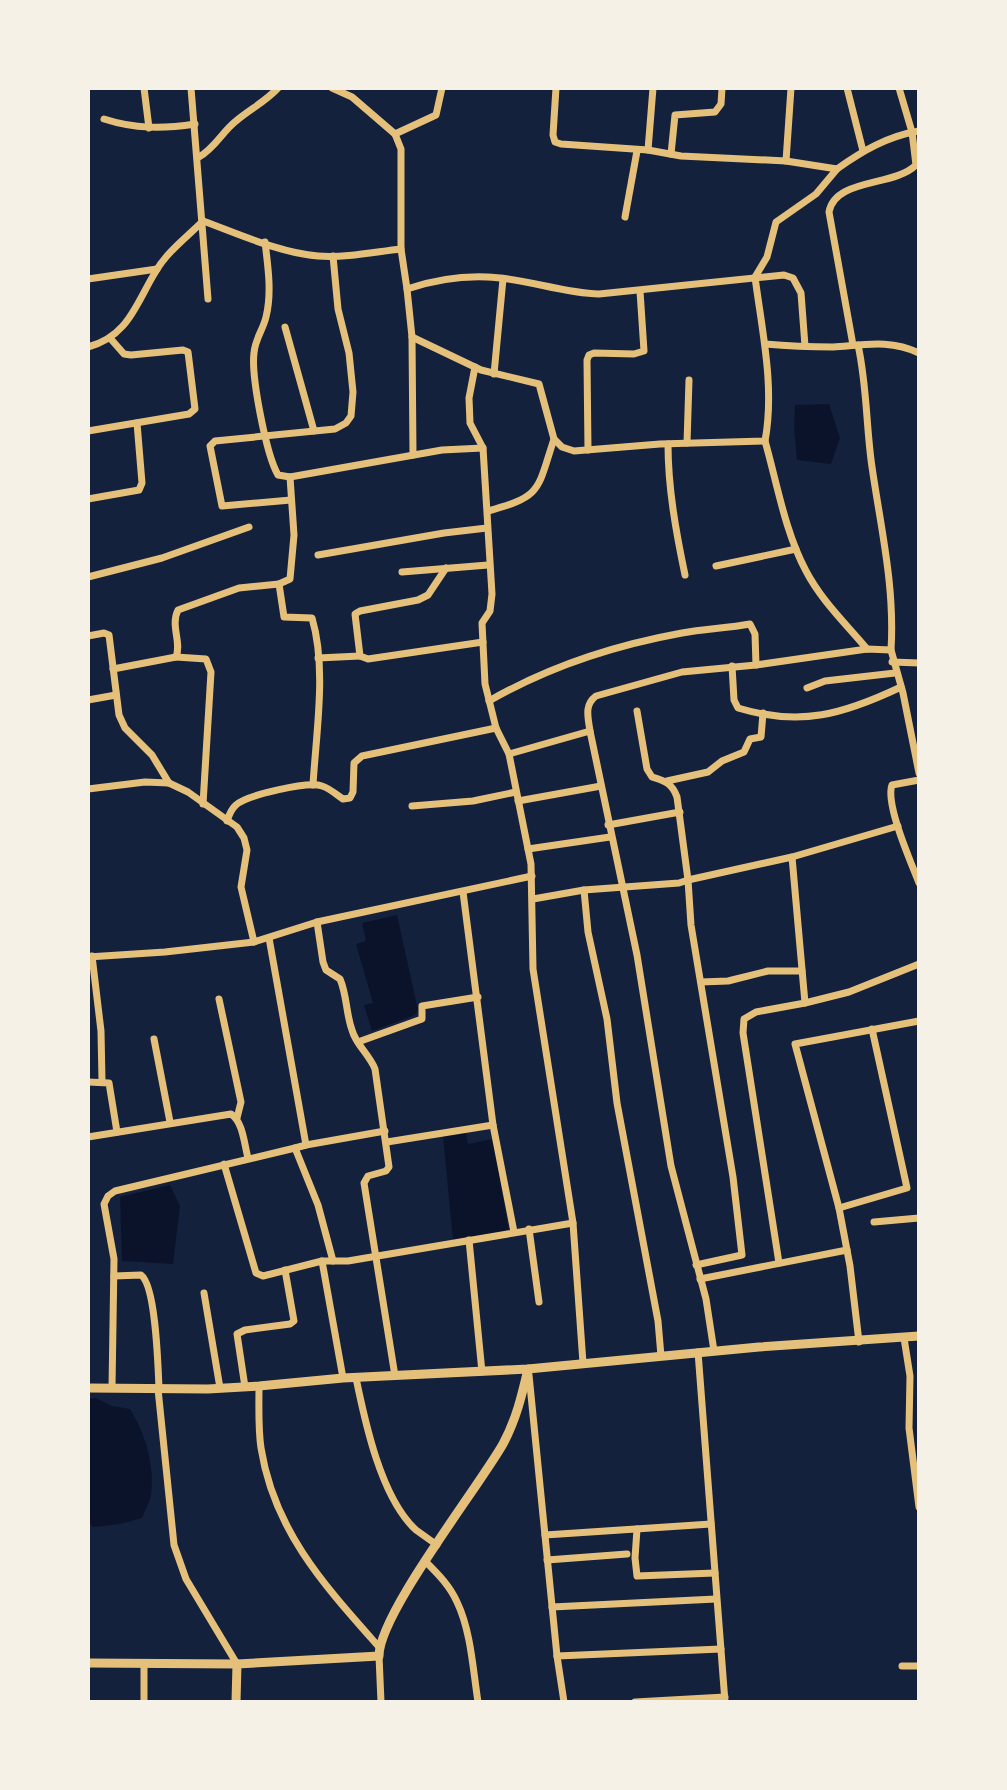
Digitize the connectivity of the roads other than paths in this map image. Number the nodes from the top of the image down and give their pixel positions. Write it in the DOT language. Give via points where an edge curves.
graph roads {
  1 [pos="144,88"];
  2 [pos="191,88"];
  3 [pos="278,88"];
  4 [pos="332,88"];
  5 [pos="442,88"];
  6 [pos="556,88"];
  7 [pos="653,88"];
  8 [pos="722,88"];
  9 [pos="791,88"];
  10 [pos="847,88"];
  11 [pos="899,88"];
  12 [pos="104,119"];
  13 [pos="195,124"];
  14 [pos="149,128"];
  15 [pos="915,131"];
  16 [pos="395,134"];
  17 [pos="648,150"];
  18 [pos="637,151"];
  19 [pos="863,151"];
  20 [pos="671,154"];
  21 [pos="199,157"];
  22 [pos="786,161"];
  23 [pos="837,169"];
  24 [pos="625,217"];
  25 [pos="203,221"];
  26 [pos="265,242"];
  27 [pos="401,249"];
  28 [pos="333,256"];
  29 [pos="157,269"];
  30 [pos="755,277"];
  31 [pos="88,279"];
  32 [pos="503,279"];
  33 [pos="407,289"];
  34 [pos="640,291"];
  35 [pos="208,299"];
  36 [pos="285,327"];
  37 [pos="412,337"];
  38 [pos="110,338"];
  39 [pos="765,344"];
  40 [pos="856,345"];
  41 [pos="805,346"];
  42 [pos="88,347"];
  43 [pos="919,353"];
  44 [pos="475,367"];
  45 [pos="494,374"];
  46 [pos="689,380"];
  47 [pos="137,423"];
  48 [pos="88,431"];
  49 [pos="314,431"];
  50 [pos="266,436"];
  51 [pos="554,439"];
  52 [pos="765,441"];
  53 [pos="687,443"];
  54 [pos="668,444"];
  55 [pos="483,448"];
  56 [pos="588,450"];
  57 [pos="413,455"];
  58 [pos="290,477"];
  59 [pos="88,499"];
  60 [pos="291,500"];
  61 [pos="488,511"];
  62 [pos="249,527"];
  63 [pos="487,528"];
  64 [pos="796,549"];
  65 [pos="318,555"];
  66 [pos="488,565"];
  67 [pos="716,566"];
  68 [pos="446,568"];
  69 [pos="402,572"];
  70 [pos="685,575"];
  71 [pos="88,577"];
  72 [pos="279,584"];
  73 [pos="88,636"];
  74 [pos="483,642"];
  75 [pos="867,649"];
  76 [pos="891,650"];
  77 [pos="360,656"];
  78 [pos="176,657"];
  79 [pos="318,658"];
  80 [pos="892,662"];
  81 [pos="919,663"];
  82 [pos="756,665"];
  83 [pos="732,666"];
  84 [pos="113,669"];
  85 [pos="895,673"];
  86 [pos="901,687"];
  87 [pos="807,688"];
  88 [pos="116,695"];
  89 [pos="88,700"];
  90 [pos="489,701"];
  91 [pos="637,711"];
  92 [pos="763,713"];
  93 [pos="496,728"];
  94 [pos="590,731"];
  95 [pos="509,754"];
  96 [pos="919,770"];
  97 [pos="919,780"];
  98 [pos="667,781"];
  99 [pos="169,783"];
  100 [pos="313,785"];
  101 [pos="601,786"];
  102 [pos="88,789"];
  103 [pos="517,797"];
  104 [pos="203,804"];
  105 [pos="412,806"];
  106 [pos="680,812"];
  107 [pos="227,821"];
  108 [pos="608,825"];
  109 [pos="898,826"];
  110 [pos="610,837"];
  111 [pos="528,849"];
  112 [pos="792,857"];
  113 [pos="532,876"];
  114 [pos="688,880"];
  115 [pos="919,883"];
  116 [pos="621,888"];
  117 [pos="584,890"];
  118 [pos="463,892"];
  119 [pos="533,899"];
  120 [pos="317,922"];
  121 [pos="269,938"];
  122 [pos="254,942"];
  123 [pos="90,956"];
  124 [pos="919,964"];
  125 [pos="802,971"];
  126 [pos="701,982"];
  127 [pos="478,997"];
  128 [pos="219,999"];
  129 [pos="805,1003"];
  130 [pos="919,1021"];
  131 [pos="872,1029"];
  132 [pos="154,1039"];
  133 [pos="358,1042"];
  134 [pos="102,1081"];
  135 [pos="88,1082"];
  136 [pos="237,1118"];
  137 [pos="170,1122"];
  138 [pos="493,1125"];
  139 [pos="385,1131"];
  140 [pos="117,1132"];
  141 [pos="88,1137"];
  142 [pos="387,1142"];
  143 [pos="306,1145"];
  144 [pos="295,1148"];
  145 [pos="248,1158"];
  146 [pos="224,1164"];
  147 [pos="839,1208"];
  148 [pos="919,1218"];
  149 [pos="874,1222"];
  150 [pos="573,1223"];
  151 [pos="529,1229"];
  152 [pos="514,1232"];
  153 [pos="469,1240"];
  154 [pos="847,1250"];
  155 [pos="377,1256"];
  156 [pos="322,1261"];
  157 [pos="333,1261"];
  158 [pos="779,1263"];
  159 [pos="696,1265"];
  160 [pos="285,1270"];
  161 [pos="114,1276"];
  162 [pos="700,1279"];
  163 [pos="204,1293"];
  164 [pos="539,1302"];
  165 [pos="919,1336"];
  166 [pos="904,1338"];
  167 [pos="859,1342"];
  168 [pos="714,1351"];
  169 [pos="698,1352"];
  170 [pos="661,1356"];
  171 [pos="583,1363"];
  172 [pos="528,1369"];
  173 [pos="482,1372"];
  174 [pos="395,1376"];
  175 [pos="343,1378"];
  176 [pos="356,1378"];
  177 [pos="259,1386"];
  178 [pos="245,1387"];
  179 [pos="88,1388"];
  180 [pos="112,1388"];
  181 [pos="220,1388"];
  182 [pos="158,1389"];
  183 [pos="919,1507"];
  184 [pos="711,1524"];
  185 [pos="637,1529"];
  186 [pos="545,1535"];
  187 [pos="437,1545"];
  188 [pos="627,1554"];
  189 [pos="547,1560"];
  190 [pos="426,1562"];
  191 [pos="715,1573"];
  192 [pos="716,1599"];
  193 [pos="552,1607"];
  194 [pos="721,1649"];
  195 [pos="379,1651"];
  196 [pos="557,1656"];
  197 [pos="88,1663"];
  198 [pos="144,1664"];
  199 [pos="237,1664"];
  200 [pos="902,1666"];
  201 [pos="919,1666"];
  202 [pos="725,1700"];
  203 [pos="144,1702"];
  204 [pos="236,1702"];
  205 [pos="381,1702"];
  206 [pos="478,1702"];
  207 [pos="564,1702"];
  208 [pos="635,1702"];
  1 -- 14 [label="street"];
  2 -- 13 [label="street"];
  3 -- 21 [label="street"];
  4 -- 16 [label="street" via="352,97"];
  5 -- 16 [label="street" via="436,115"];
  6 -- 18 [label="street" via="555,142"];
  7 -- 17 [label="street"];
  8 -- 20 [label="street" via="715,112 675,115"];
  9 -- 22 [label="street"];
  10 -- 19 [label="street"];
  11 -- 15 [label="street"];
  12 -- 14 [label="street"];
  13 -- 14 [label="street"];
  13 -- 21 [label="street"];
  15 -- 19 [label="street"];
  15 -- 40 [label="street" via="913,169 839,193 831,201"];
  16 -- 27 [label="street" via="401,149"];
  17 -- 18 [label="street"];
  17 -- 20 [label="street"];
  18 -- 24 [label="street"];
  19 -- 23 [label="street"];
  20 -- 22 [label="street"];
  21 -- 25 [label="street"];
  22 -- 23 [label="street"];
  23 -- 30 [label="street" via="816,194 776,222 767,257"];
  25 -- 26 [label="street"];
  25 -- 29 [label="street"];
  25 -- 35 [label="street"];
  26 -- 28 [label="street"];
  26 -- 50 [label="street" via="268,298 253,356"];
  27 -- 28 [label="street"];
  27 -- 33 [label="street"];
  28 -- 49 [label="street" via="352,371 351,416 335,429"];
  29 -- 31 [label="street"];
  29 -- 38 [label="street" via="132,318"];
  30 -- 34 [label="street"];
  30 -- 39 [label="street"];
  30 -- 41 [label="street" via="784,275 798,284"];
  32 -- 33 [label="street" via="464,278"];
  32 -- 34 [label="street" via="574,293"];
  32 -- 45 [label="street"];
  33 -- 37 [label="street"];
  34 -- 56 [label="street" via="644,351 594,353 587,360"];
  36 -- 49 [label="street"];
  37 -- 44 [label="street"];
  37 -- 57 [label="street"];
  38 -- 42 [label="street"];
  38 -- 47 [label="street" via="124,354 188,352 195,409"];
  39 -- 41 [label="street"];
  39 -- 52 [label="street"];
  40 -- 41 [label="street"];
  40 -- 43 [label="street" via="888,343"];
  40 -- 76 [label="street" via="864,371 872,468 887,550"];
  44 -- 45 [label="street"];
  44 -- 55 [label="street" via="470,423"];
  45 -- 51 [label="street" via="539,384"];
  46 -- 53 [label="street"];
  47 -- 48 [label="street"];
  47 -- 59 [label="street" via="139,490"];
  49 -- 50 [label="street"];
  50 -- 58 [label="street" via="272,465 278,475"];
  50 -- 60 [label="street" via="212,442 220,503 225,507"];
  51 -- 56 [label="street" via="574,451"];
  51 -- 61 [label="street" via="538,487 528,499"];
  52 -- 53 [label="street"];
  52 -- 64 [label="street"];
  53 -- 54 [label="street"];
  54 -- 56 [label="street"];
  54 -- 70 [label="street"];
  55 -- 57 [label="street"];
  55 -- 61 [label="street"];
  57 -- 58 [label="street"];
  58 -- 60 [label="street"];
  60 -- 72 [label="street" via="292,573"];
  61 -- 63 [label="street"];
  62 -- 71 [label="street"];
  63 -- 65 [label="street"];
  63 -- 66 [label="street"];
  64 -- 67 [label="street"];
  64 -- 75 [label="street" via="815,586"];
  66 -- 68 [label="street"];
  66 -- 74 [label="street" via="492,594 482,623"];
  68 -- 69 [label="street"];
  68 -- 77 [label="street" via="428,595 355,614"];
  72 -- 78 [label="street" via="239,588 178,610"];
  72 -- 79 [label="street" via="284,617 312,618"];
  73 -- 84 [label="street" via="109,635"];
  74 -- 77 [label="street"];
  74 -- 90 [label="street"];
  75 -- 76 [label="street"];
  75 -- 82 [label="street"];
  76 -- 80 [label="street"];
  77 -- 79 [label="street"];
  78 -- 84 [label="street"];
  78 -- 104 [label="street" via="206,659 211,672"];
  79 -- 100 [label="street"];
  80 -- 81 [label="street"];
  80 -- 85 [label="street"];
  82 -- 83 [label="street"];
  82 -- 90 [label="street" via="750,624 684,632 607,651 521,683"];
  83 -- 92 [label="street" via="735,705"];
  83 -- 94 [label="street" via="682,672 596,696 587,708"];
  84 -- 88 [label="street"];
  85 -- 86 [label="street"];
  85 -- 87 [label="street"];
  86 -- 92 [label="street" via="837,713"];
  86 -- 96 [label="street"];
  88 -- 89 [label="street"];
  88 -- 99 [label="street" via="125,728 152,755"];
  90 -- 93 [label="street"];
  91 -- 98 [label="street" via="647,769 652,777"];
  92 -- 98 [label="street" via="761,737 750,739 744,752 708,772"];
  93 -- 95 [label="street"];
  93 -- 100 [label="street" via="362,756 354,763 350,798"];
  94 -- 95 [label="street"];
  94 -- 101 [label="street"];
  95 -- 103 [label="street"];
  97 -- 109 [label="street" via="892,785"];
  98 -- 106 [label="street" via="674,787"];
  99 -- 102 [label="street"];
  99 -- 104 [label="street"];
  100 -- 107 [label="street" via="243,800"];
  101 -- 103 [label="street"];
  101 -- 108 [label="street"];
  103 -- 105 [label="street"];
  103 -- 111 [label="street"];
  104 -- 107 [label="street"];
  106 -- 108 [label="street"];
  106 -- 114 [label="street"];
  107 -- 122 [label="street" via="237,827 247,850 241,887"];
  108 -- 110 [label="street"];
  109 -- 112 [label="street"];
  109 -- 115 [label="street"];
  110 -- 111 [label="street"];
  110 -- 116 [label="street"];
  111 -- 113 [label="street"];
  112 -- 114 [label="street"];
  112 -- 125 [label="street"];
  113 -- 118 [label="street"];
  113 -- 119 [label="street"];
  114 -- 116 [label="street"];
  114 -- 126 [label="street"];
  116 -- 117 [label="street"];
  116 -- 159 [label="street" via="669,1154"];
  117 -- 119 [label="street"];
  117 -- 170 [label="street"];
  118 -- 120 [label="street"];
  118 -- 127 [label="street"];
  119 -- 150 [label="street" via="533,969"];
  120 -- 121 [label="street"];
  120 -- 133 [label="street" via="323,962 340,979"];
  121 -- 122 [label="street"];
  121 -- 143 [label="street"];
  122 -- 123 [label="street"];
  123 -- 134 [label="street" via="99,998"];
  124 -- 129 [label="street"];
  125 -- 126 [label="street"];
  125 -- 129 [label="street"];
  126 -- 159 [label="street" via="742,1255"];
  127 -- 133 [label="street" via="422,1006 422,1019"];
  127 -- 138 [label="street"];
  128 -- 136 [label="street" via="241,1102"];
  129 -- 158 [label="street" via="744,1019"];
  130 -- 131 [label="street"];
  131 -- 147 [label="street" via="907,1188"];
  131 -- 147 [label="street" via="795,1044"];
  132 -- 137 [label="street"];
  133 -- 139 [label="street" via="375,1069"];
  134 -- 135 [label="street"];
  134 -- 140 [label="street" via="111,1087"];
  136 -- 137 [label="street" via="222,1114"];
  136 -- 145 [label="street"];
  137 -- 140 [label="street"];
  138 -- 142 [label="street"];
  138 -- 152 [label="street"];
  139 -- 142 [label="street"];
  139 -- 143 [label="street"];
  140 -- 141 [label="street"];
  142 -- 155 [label="street" via="389,1167 364,1183"];
  143 -- 144 [label="street"];
  144 -- 145 [label="street"];
  144 -- 157 [label="street"];
  145 -- 146 [label="street"];
  146 -- 160 [label="street" via="256,1273"];
  146 -- 161 [label="street" via="108,1196 104,1204"];
  147 -- 154 [label="street"];
  148 -- 149 [label="street"];
  150 -- 151 [label="street"];
  150 -- 171 [label="street"];
  151 -- 152 [label="street"];
  151 -- 164 [label="street"];
  152 -- 153 [label="street"];
  153 -- 155 [label="street"];
  153 -- 173 [label="street"];
  154 -- 158 [label="street"];
  154 -- 167 [label="street"];
  155 -- 157 [label="street"];
  155 -- 174 [label="street"];
  156 -- 157 [label="street"];
  156 -- 160 [label="street"];
  156 -- 175 [label="street"];
  158 -- 162 [label="street"];
  159 -- 162 [label="street"];
  160 -- 178 [label="street" via="294,1321 237,1334"];
  161 -- 180 [label="street"];
  161 -- 182 [label="street" via="141,1275 148,1282"];
  162 -- 168 [label="street"];
  163 -- 181 [label="street"];
  165 -- 166 [label="street"];
  166 -- 167 [label="street"];
  166 -- 183 [label="street"];
  167 -- 168 [label="street"];
  168 -- 169 [label="street"];
  169 -- 170 [label="street"];
  169 -- 184 [label="street"];
  170 -- 171 [label="street"];
  171 -- 172 [label="street"];
  172 -- 173 [label="street"];
  172 -- 186 [label="street"];
  172 -- 187 [label="street" via="511,1428"];
  173 -- 174 [label="street"];
  174 -- 176 [label="street"];
  175 -- 176 [label="street"];
  175 -- 177 [label="street"];
  176 -- 187 [label="street" via="368,1435 397,1503 414,1528"];
  177 -- 178 [label="street"];
  177 -- 195 [label="street" via="261,1449 291,1538"];
  178 -- 181 [label="street"];
  179 -- 180 [label="street"];
  180 -- 182 [label="street"];
  181 -- 182 [label="street"];
  182 -- 199 [label="street" via="174,1545 186,1579"];
  184 -- 185 [label="street"];
  184 -- 191 [label="street"];
  185 -- 186 [label="street"];
  185 -- 191 [label="street" via="637,1576"];
  186 -- 189 [label="street"];
  187 -- 190 [label="street"];
  188 -- 189 [label="street"];
  189 -- 193 [label="street"];
  190 -- 195 [label="street" via="399,1604"];
  190 -- 206 [label="street" via="458,1604"];
  191 -- 192 [label="street"];
  192 -- 193 [label="street"];
  192 -- 194 [label="street"];
  193 -- 196 [label="street"];
  194 -- 196 [label="street"];
  194 -- 202 [label="street"];
  195 -- 199 [label="street"];
  195 -- 205 [label="street"];
  196 -- 207 [label="street"];
  197 -- 198 [label="street"];
  198 -- 199 [label="street"];
  198 -- 203 [label="street"];
  199 -- 204 [label="street"];
  200 -- 201 [label="street"];
  202 -- 208 [label="street"];
}
